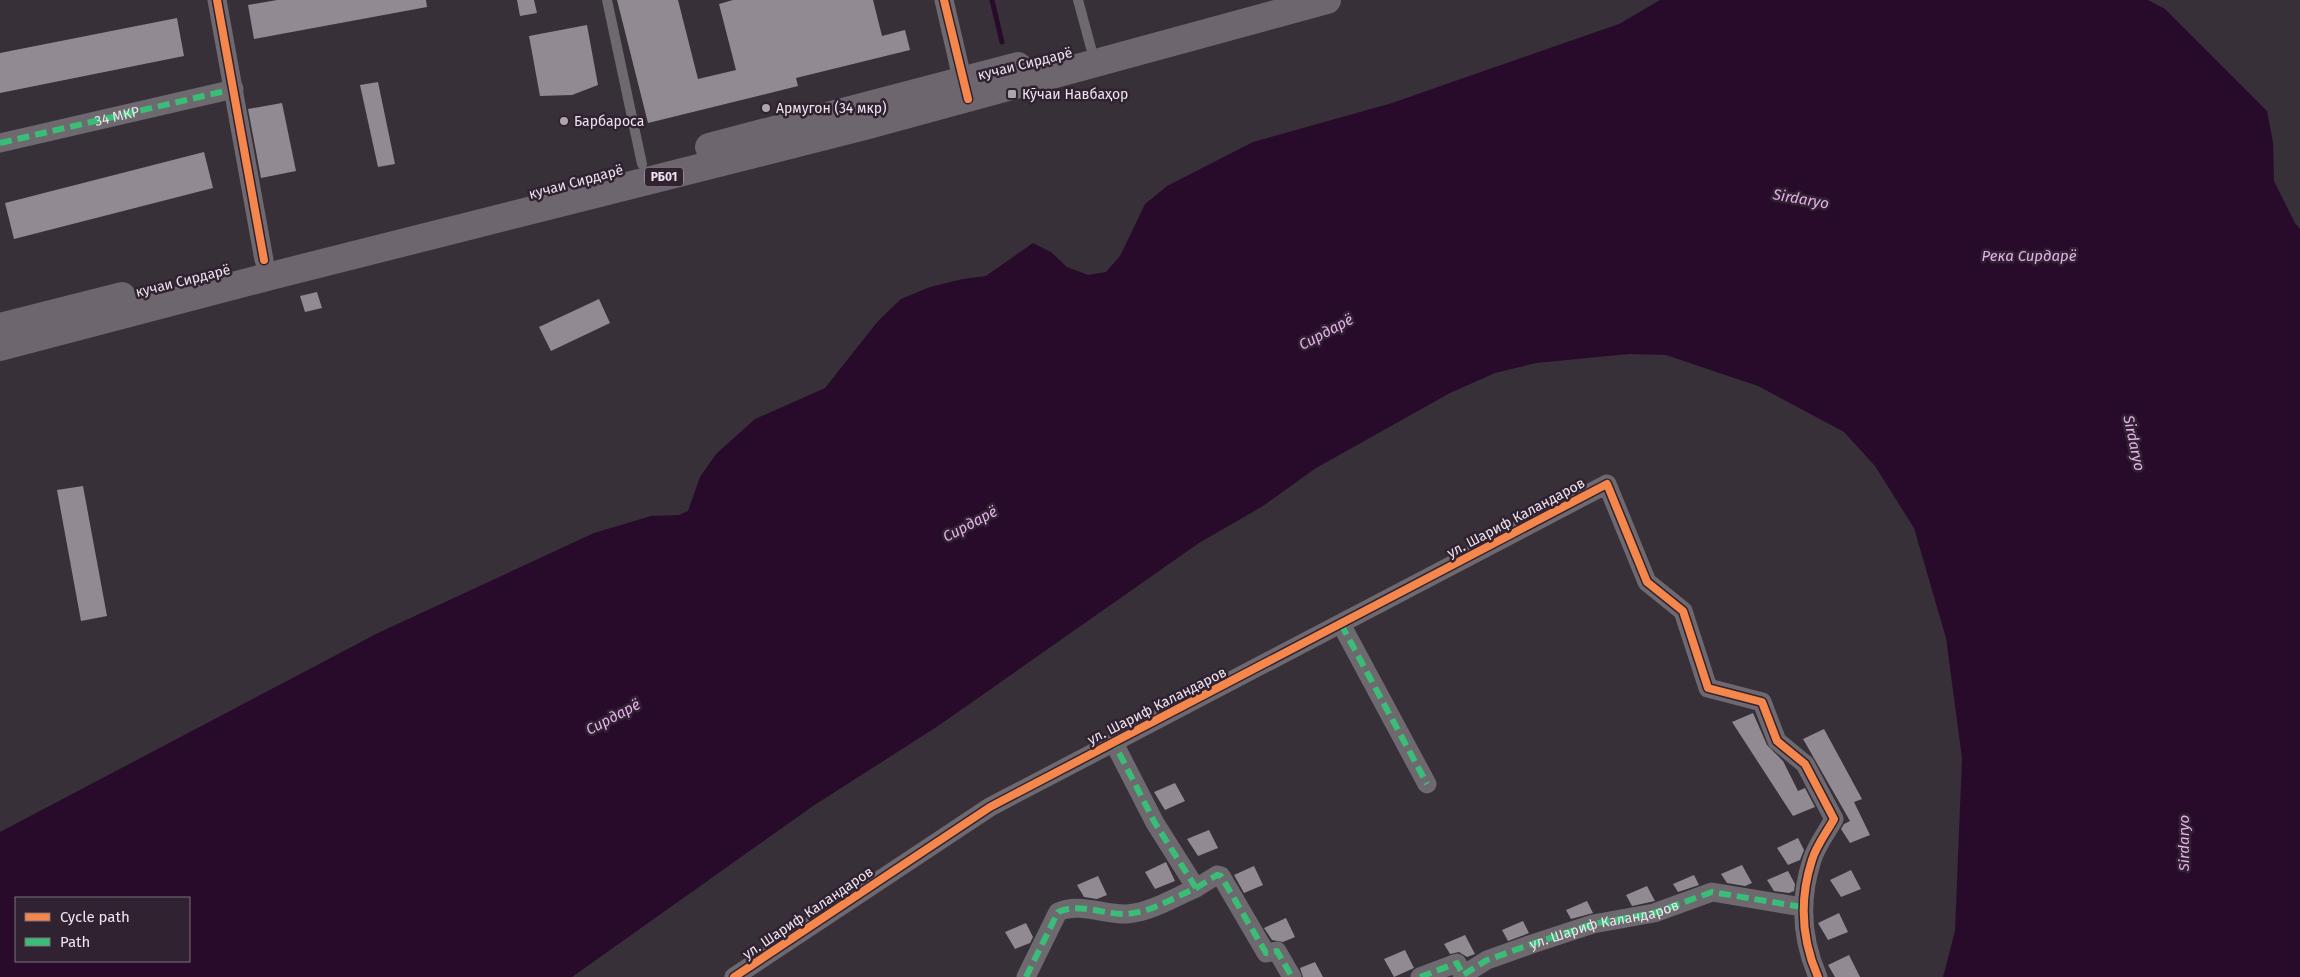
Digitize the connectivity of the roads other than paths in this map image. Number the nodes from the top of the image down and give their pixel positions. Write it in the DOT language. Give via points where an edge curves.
graph roads {
  1 [pos="217,0"];
  2 [pos="607,0"];
  3 [pos="944,0"];
  4 [pos="1078,0"];
  5 [pos="1266,0"];
  6 [pos="1327,0"];
  7 [pos="1091,48"];
  8 [pos="234,88"];
  9 [pos="965,89"];
  10 [pos="0,143"];
  11 [pos="642,164"];
  12 [pos="264,260"];
  13 [pos="0,327"];
  14 [pos="0,347"];
  15 [pos="1341,624"];
  16 [pos="1114,743"];
  17 [pos="1427,784"];
  18 [pos="1196,888"];
  19 [pos="1802,907"];
  20 [pos="734,977"];
  21 [pos="1026,977"];
  22 [pos="1292,977"];
  23 [pos="1420,977"];
  24 [pos="1818,977"];
  1 -- 8 [label="street"];
  2 -- 11 [label="lane"];
  3 -- 9 [label="street"];
  4 -- 7 [label="lane"];
  5 -- 7 [label="highway, кучаи Сирдарё / РБ01"];
  6 -- 9 [label="highway, РБ01"];
  7 -- 9 [label="highway, кучаи Сирдарё / РБ01"];
  8 -- 10 [label="street, 34 МКР"];
  8 -- 12 [label="street"];
  9 -- 11 [label="highway, кучаи Сирдарё / РБ01"];
  9 -- 14 [label="highway, РБ01" via="483,224 267,276"];
  11 -- 12 [label="highway, кучаи Сирдарё / РБ01" via="429,221"];
  12 -- 13 [label="highway, кучаи Сирдарё / РБ01"];
  15 -- 16 [label="street, ул. Шариф Каландаров"];
  15 -- 17 [label="street"];
  15 -- 19 [label="street, ул. Шариф Каландаров" via="1607,484 1647,582 1683,611 1708,688 1762,702 1777,741 1805,764 1834,819 1812,859"];
  16 -- 18 [label="street" via="1155,823"];
  16 -- 20 [label="street, ул. Шариф Каландаров" via="990,807"];
  18 -- 21 [label="street" via="1143,912 1124,914 1068,907 1058,912"];
  18 -- 22 [label="street" via="1217,875 1221,876 1266,953 1277,951"];
  19 -- 23 [label="street, ул. Шариф Каландаров" via="1712,892 1654,912 1593,924 1532,944 1487,960 1463,976 1458,962"];
  19 -- 24 [label="street" via="1808,955"];
}
